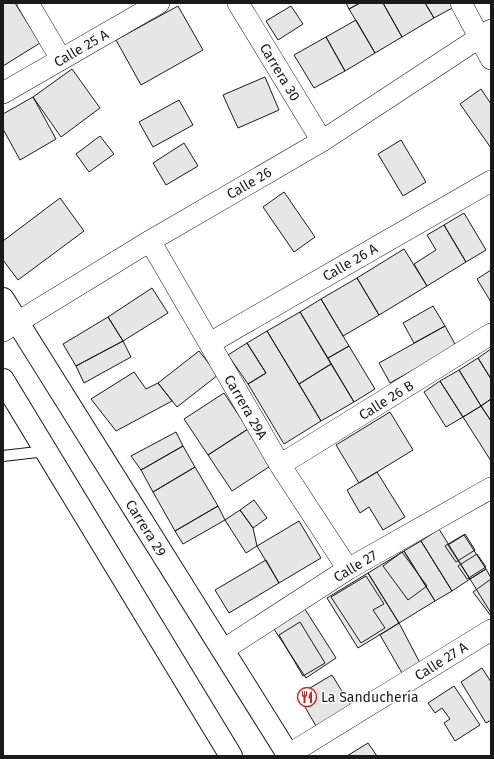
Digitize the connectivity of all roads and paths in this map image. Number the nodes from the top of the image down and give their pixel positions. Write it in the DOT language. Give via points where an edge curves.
graph roads {
  1 [pos="28,3"];
  2 [pos="159,3"];
  3 [pos="238,3"];
  4 [pos="461,3"];
  5 [pos="485,34"];
  6 [pos="61,59"];
  7 [pos="491,59"];
  8 [pos="3,93"];
  9 [pos="322,141"];
  10 [pos="491,180"];
  11 [pos="150,241"];
  12 [pos="3,299"];
  13 [pos="10,326"];
  14 [pos="491,334"];
  15 [pos="210,343"];
  16 [pos="3,380"];
  17 [pos="46,451"];
  18 [pos="3,456"];
  19 [pos="280,465"];
  20 [pos="491,488"];
  21 [pos="348,569"];
  22 [pos="491,630"];
  23 [pos="223,650"];
  24 [pos="289,755"];
  25 [pos="231,756"];
  1 -- 6 [label="street"];
  2 -- 6 [label="street, Calle 25 A"];
  3 -- 9 [label="street, Carrera 30"];
  4 -- 5 [label="street"];
  5 -- 7 [label="street"];
  5 -- 9 [label="street, Calle 26"];
  6 -- 8 [label="street, Calle 25 A"];
  9 -- 11 [label="street, Calle 26"];
  10 -- 15 [label="street, Calle 26 A"];
  11 -- 13 [label="street, Calle 26"];
  11 -- 15 [label="street, Carrera 29A"];
  12 -- 13 [label="main road, Carrera 29"];
  13 -- 23 [label="main road, Carrera 29"];
  14 -- 19 [label="street, Calle 26 B"];
  15 -- 19 [label="street, Carrera 29A"];
  16 -- 17 [label="main road"];
  17 -- 18 [label="lane"];
  17 -- 25 [label="main road"];
  19 -- 21 [label="street, Carrera 29A"];
  20 -- 21 [label="street, Calle 27"];
  21 -- 23 [label="street, Calle 27"];
  22 -- 24 [label="street, Calle 27 A"];
  23 -- 24 [label="main road, Carrera 29"];
}
